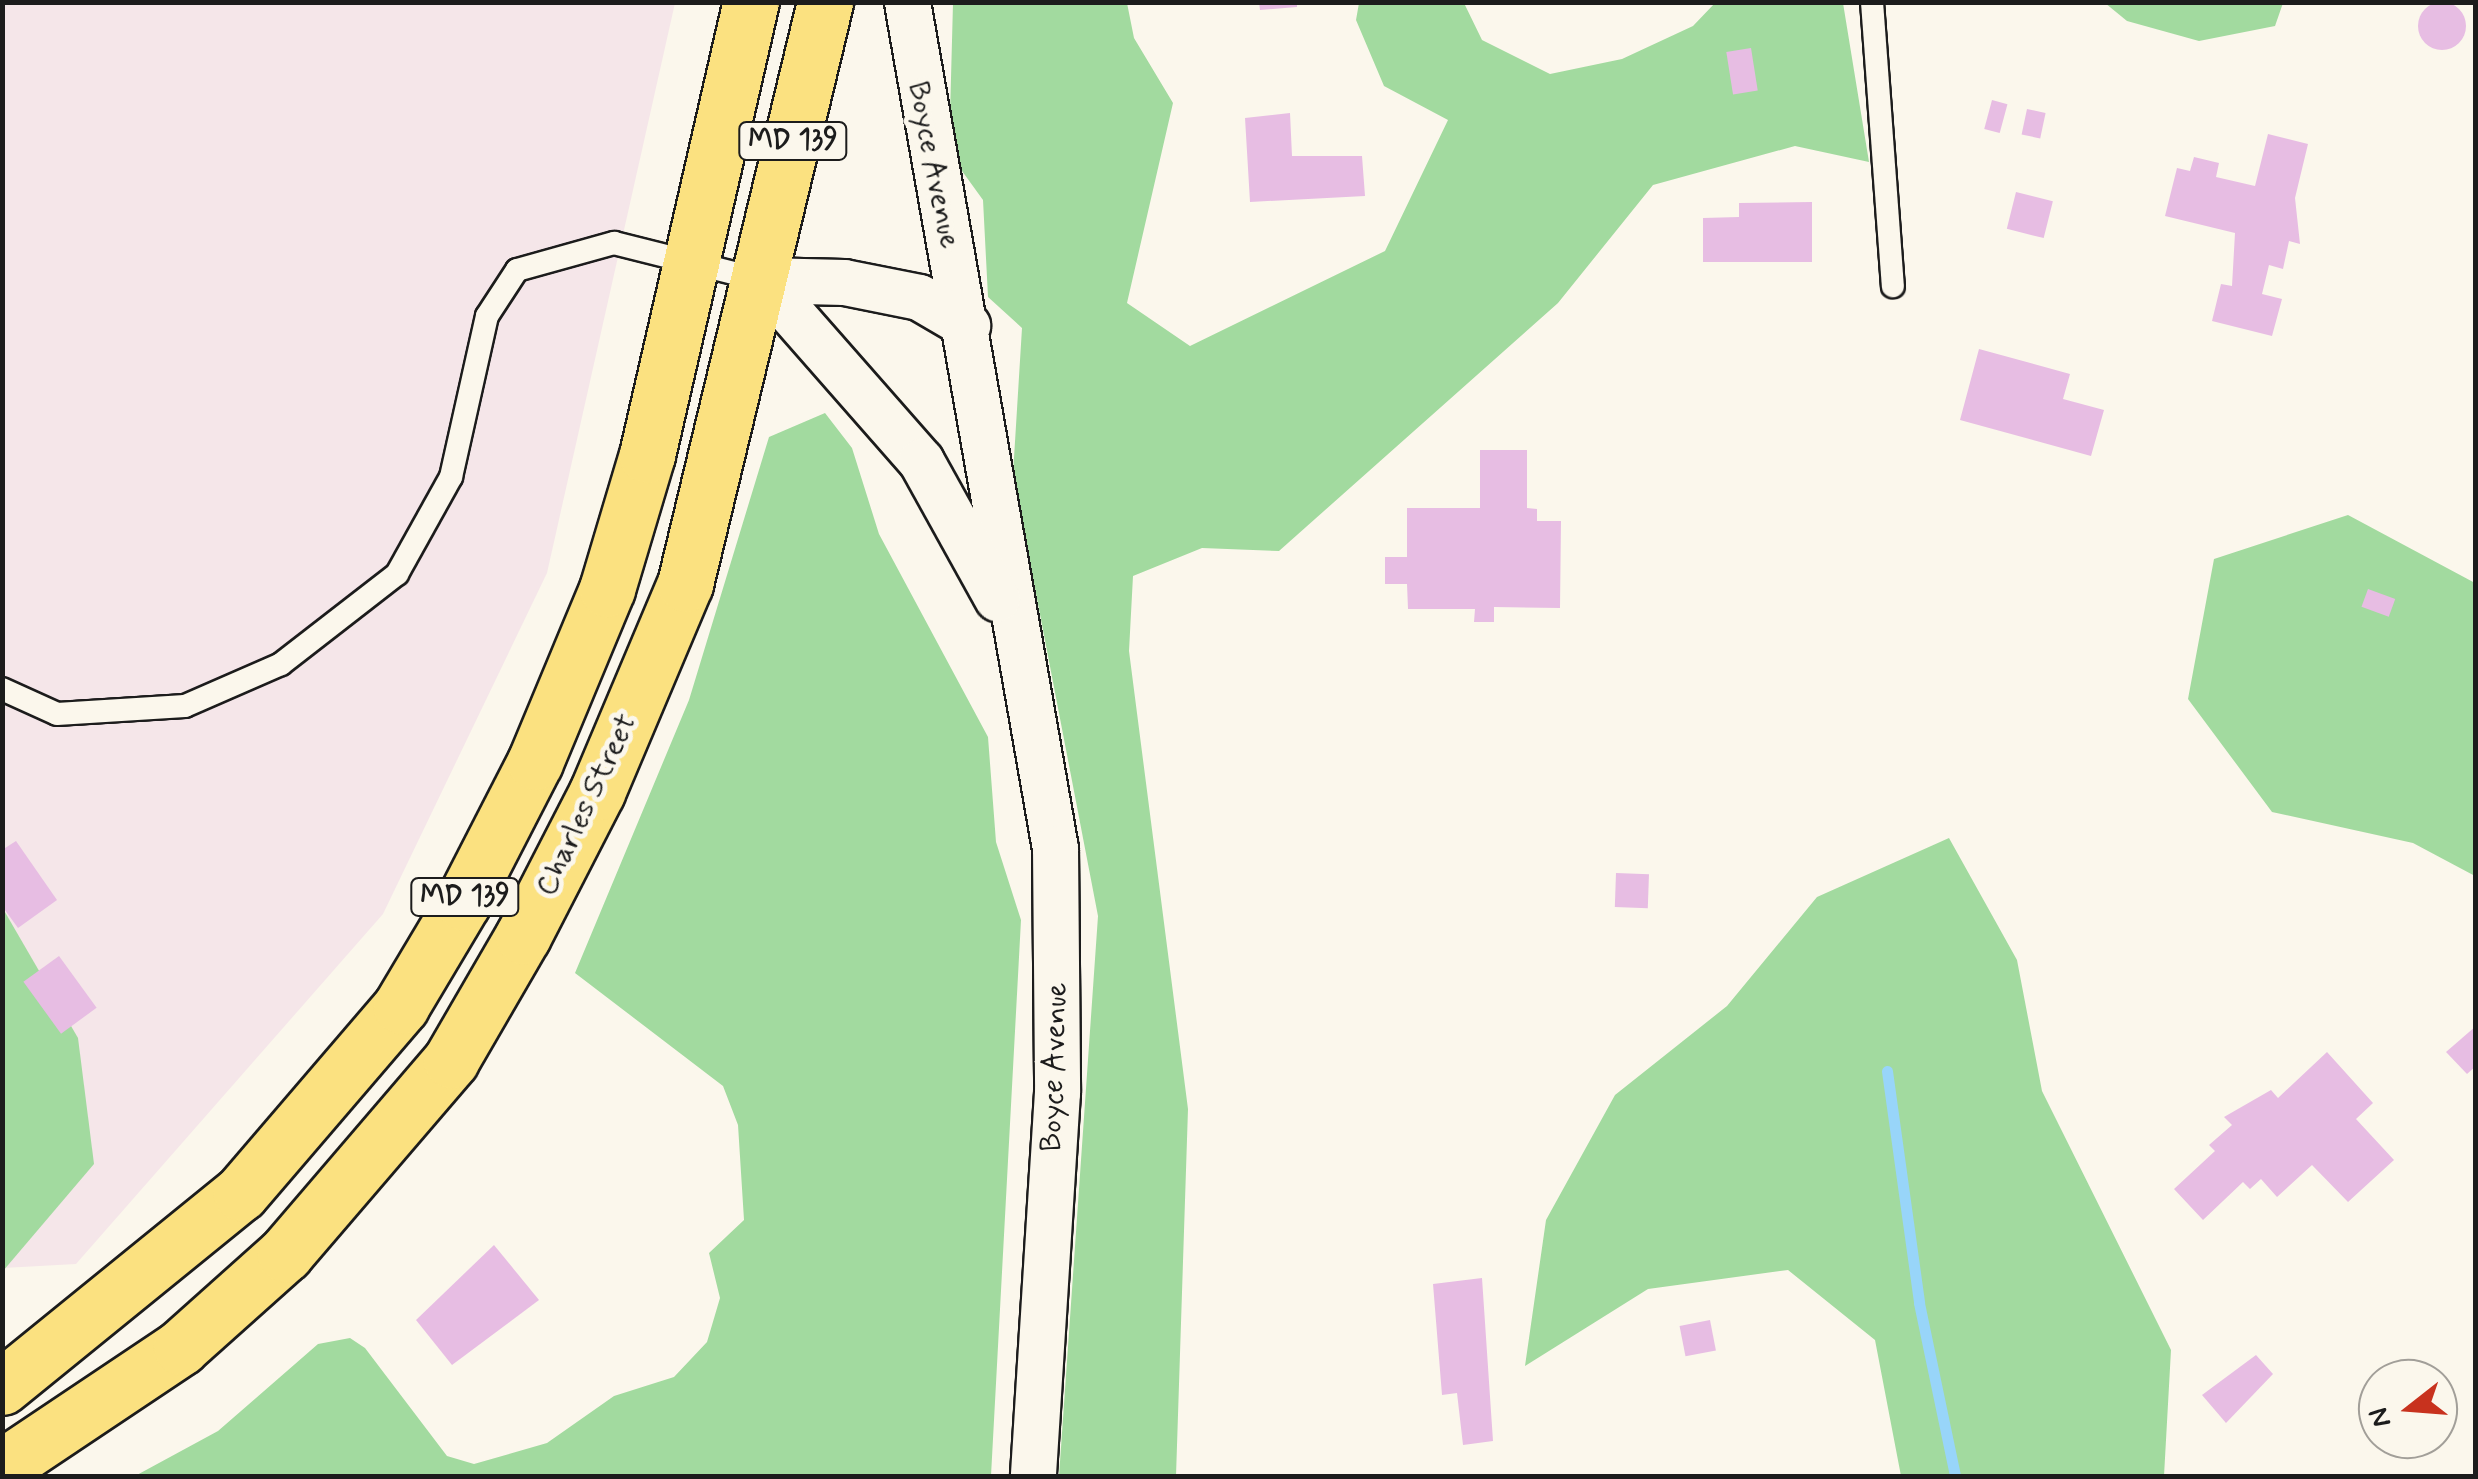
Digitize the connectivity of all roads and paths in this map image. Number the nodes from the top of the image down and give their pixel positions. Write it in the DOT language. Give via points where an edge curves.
graph roads {
  1 [pos="752,2"];
  2 [pos="825,2"];
  3 [pos="908,2"];
  4 [pos="1872,2"];
  5 [pos="692,260"];
  6 [pos="762,280"];
  7 [pos="1893,286"];
  8 [pos="968,326"];
  9 [pos="1027,658"];
  10 [pos="2,689"];
  11 [pos="2,1387"];
  12 [pos="2,1467"];
  13 [pos="1033,1476"];
  1 -- 5 [label="main road, MD 139"];
  2 -- 6 [label="main road, Charles Street / MD 139"];
  3 -- 8 [label="street, Boyce Avenue" via="918,97"];
  4 -- 7 [label="lane"];
  5 -- 6 [label="lane"];
  5 -- 10 [label="lane" via="588,244 517,270 487,316 465,436 425,529 398,574 281,664 184,706 112,717 56,714"];
  5 -- 11 [label="main road, MD 139" via="607,590 535,762 401,1006 241,1193"];
  6 -- 8 [label="street" via="844,282 919,297"];
  6 -- 9 [label="street, Boyce Avenue" via="920,461"];
  6 -- 12 [label="main road, Charles Street / MD 139" via="685,584 597,792 451,1060 285,1254 182,1346"];
  8 -- 9 [label="street, Boyce Avenue"];
  9 -- 13 [label="street, Boyce Avenue" via="1058,926"];
}
